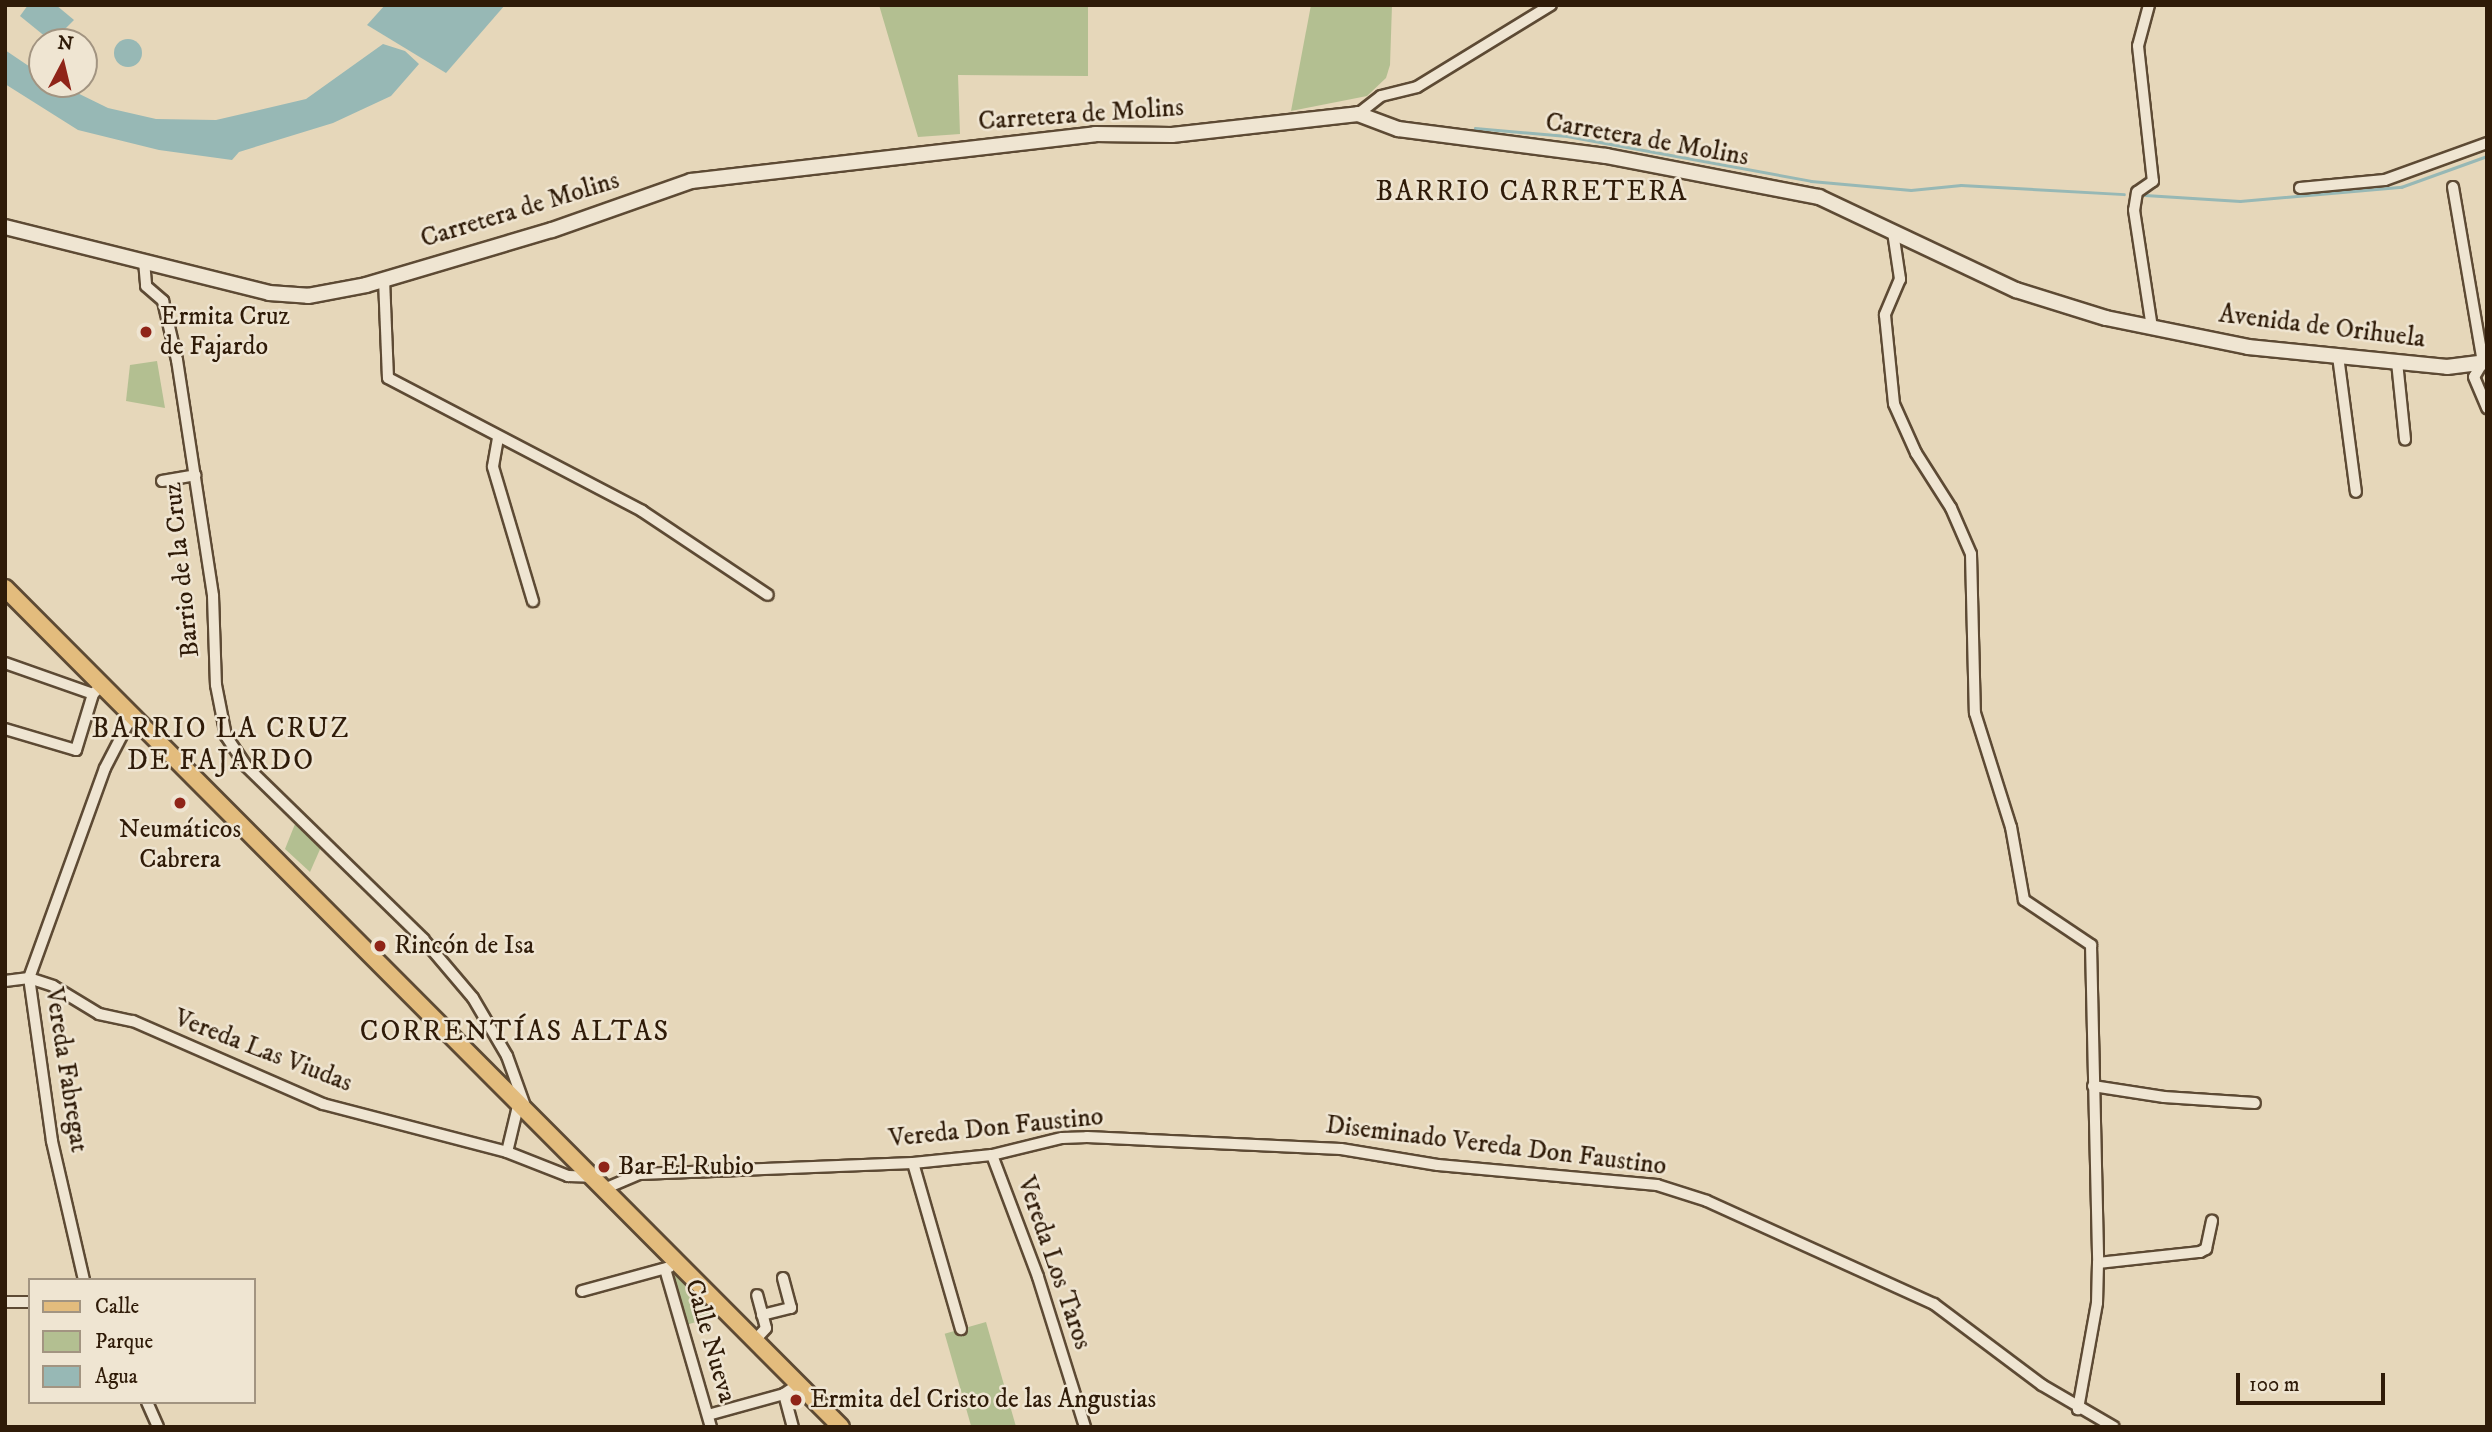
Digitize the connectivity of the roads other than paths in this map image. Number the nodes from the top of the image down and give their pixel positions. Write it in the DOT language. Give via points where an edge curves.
graph roads {
  1 [pos="1551,5"];
  2 [pos="2150,5"];
  3 [pos="1358,114"];
  4 [pos="2487,143"];
  5 [pos="2453,187"];
  6 [pos="2300,188"];
  7 [pos="5,227"];
  8 [pos="1893,232"];
  9 [pos="144,261"];
  10 [pos="384,279"];
  11 [pos="2152,327"];
  12 [pos="2339,356"];
  13 [pos="2397,362"];
  14 [pos="2485,362"];
  15 [pos="2487,408"];
  16 [pos="498,438"];
  17 [pos="2405,440"];
  18 [pos="195,475"];
  19 [pos="162,481"];
  20 [pos="2356,492"];
  21 [pos="5,588"];
  22 [pos="768,595"];
  23 [pos="533,601"];
  24 [pos="5,663"];
  25 [pos="97,690"];
  26 [pos="132,716"];
  27 [pos="5,729"];
  28 [pos="29,978"];
  29 [pos="5,981"];
  30 [pos="2093,1086"];
  31 [pos="2255,1103"];
  32 [pos="523,1105"];
  33 [pos="1228,1142"];
  34 [pos="507,1152"];
  35 [pos="992,1155"];
  36 [pos="913,1163"];
  37 [pos="593,1177"];
  38 [pos="604,1189"];
  39 [pos="2212,1221"];
  40 [pos="2098,1264"];
  41 [pos="673,1267"];
  42 [pos="84,1278"];
  43 [pos="783,1278"];
  44 [pos="582,1291"];
  45 [pos="757,1295"];
  46 [pos="5,1302"];
  47 [pos="28,1302"];
  48 [pos="762,1315"];
  49 [pos="961,1329"];
  50 [pos="755,1340"];
  51 [pos="799,1384"];
  52 [pos="783,1394"];
  53 [pos="148,1404"];
  54 [pos="2078,1409"];
  55 [pos="709,1421"];
  56 [pos="158,1427"];
  57 [pos="793,1427"];
  58 [pos="841,1427"];
  59 [pos="1085,1427"];
  60 [pos="2114,1427"];
  1 -- 3 [label="street" via="1416,87 1381,96"];
  2 -- 11 [label="street" via="2138,46 2153,181 2137,192 2134,211"];
  3 -- 8 [label="street, Carretera de Molins" via="1398,129 1606,156 1819,197"];
  3 -- 10 [label="street, Carretera de Molins" via="1172,135 1082,135 691,181 552,230"];
  4 -- 6 [label="street" via="2385,180"];
  5 -- 14 [label="street"];
  7 -- 9 [label="street, Carretera de Molins"];
  8 -- 11 [label="street, Carretera de Molins" via="2016,290"];
  8 -- 30 [label="street" via="1900,279 1885,315 1894,404 1971,554 1975,713 2011,827 2024,900 2091,945"];
  9 -- 10 [label="street, Carretera de Molins" via="268,293 308,296"];
  9 -- 18 [label="street, Barrio de la Cruz" via="146,286 163,301 166,313"];
  10 -- 16 [label="street" via="388,378"];
  11 -- 12 [label="street, Avenida de Orihuela" via="2248,347"];
  12 -- 13 [label="street, Avenida de Orihuela"];
  12 -- 20 [label="street"];
  13 -- 14 [label="street, Avenida de Orihuela" via="2447,367"];
  13 -- 17 [label="street"];
  14 -- 15 [label="street" via="2474,377"];
  16 -- 22 [label="street" via="642,511"];
  16 -- 23 [label="street" via="494,467"];
  18 -- 19 [label="street"];
  18 -- 32 [label="street, Barrio de la Cruz" via="214,596 219,711 231,747 424,939 473,998 507,1056"];
  21 -- 25 [label="main road"];
  24 -- 25 [label="street"];
  25 -- 26 [label="main road"];
  25 -- 27 [label="street" via="76,750"];
  26 -- 28 [label="street, Vereda Fabregat" via="105,768"];
  26 -- 32 [label="main road"];
  28 -- 29 [label="street"];
  28 -- 34 [label="street, Vereda Las Viudas" via="99,1014 134,1021 323,1104"];
  28 -- 42 [label="street, Vereda Fabregat" via="52,1141"];
  30 -- 31 [label="street" via="2164,1097"];
  30 -- 40 [label="street"];
  32 -- 34 [label="street"];
  32 -- 37 [label="main road"];
  33 -- 35 [label="street, Vereda Don Faustino" via="1062,1138"];
  33 -- 54 [label="street, Diseminado Vereda Don Faustino" via="1625,1181 1688,1194 1934,1304"];
  34 -- 37 [label="street, Vereda Las Viudas" via="568,1176"];
  35 -- 36 [label="street, Vereda Don Faustino"];
  35 -- 59 [label="street, Vereda Los Taros" via="1038,1277"];
  36 -- 38 [label="street, Vereda Don Faustino" via="640,1174"];
  36 -- 49 [label="street"];
  37 -- 38 [label="main road"];
  38 -- 41 [label="main road"];
  39 -- 40 [label="street" via="2206,1249 2200,1252"];
  40 -- 54 [label="street" via="2097,1303"];
  41 -- 44 [label="street"];
  41 -- 50 [label="main road"];
  41 -- 55 [label="street, Calle Nueva"];
  43 -- 48 [label="street" via="791,1308"];
  45 -- 48 [label="street"];
  46 -- 47 [label="street"];
  48 -- 50 [label="street" via="766,1328"];
  50 -- 51 [label="main road"];
  51 -- 52 [label="street"];
  51 -- 58 [label="main road"];
  52 -- 55 [label="street"];
  52 -- 57 [label="street"];
  53 -- 56 [label="street"];
  54 -- 60 [label="street, Diseminado Vereda Don Faustino"];
}
